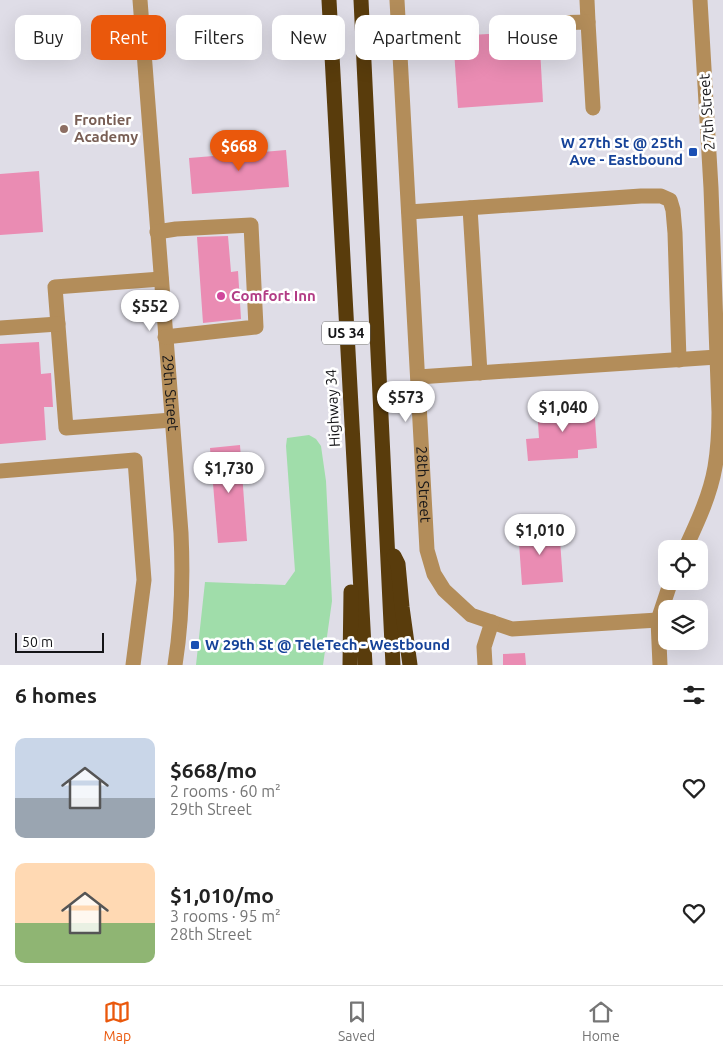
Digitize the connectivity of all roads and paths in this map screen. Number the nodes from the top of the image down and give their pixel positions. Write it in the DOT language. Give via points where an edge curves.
graph roads {
  1 [pos="140,0"];
  2 [pos="329,0"];
  3 [pos="361,0"];
  4 [pos="398,0"];
  5 [pos="587,0"];
  6 [pos="700,0"];
  7 [pos="588,22"];
  8 [pos="576,23"];
  9 [pos="593,108"];
  10 [pos="717,188"];
  11 [pos="470,208"];
  12 [pos="409,212"];
  13 [pos="158,232"];
  14 [pos="719,266"];
  15 [pos="161,279"];
  16 [pos="58,324"];
  17 [pos="0,328"];
  18 [pos="165,337"];
  19 [pos="717,357"];
  20 [pos="680,360"];
  21 [pos="480,373"];
  22 [pos="418,377"];
  23 [pos="721,404"];
  24 [pos="172,420"];
  25 [pos="0,472"];
  26 [pos="716,484"];
  27 [pos="356,516"];
  28 [pos="386,536"];
  29 [pos="689,540"];
  30 [pos="658,620"];
  31 [pos="492,622"];
  32 [pos="659,650"];
  33 [pos="132,665"];
  34 [pos="175,665"];
  35 [pos="350,665"];
  36 [pos="364,665"];
  37 [pos="393,665"];
  38 [pos="410,665"];
  39 [pos="485,665"];
  40 [pos="660,665"];
  1 -- 13 [label="street, 29th Street"];
  2 -- 27 [label="highway, Highway 34 / US 34"];
  3 -- 28 [label="highway, US 34"];
  4 -- 12 [label="street, 28th Street"];
  5 -- 7 [label="street"];
  6 -- 10 [label="street, 27th Street"];
  7 -- 8 [label="street"];
  7 -- 9 [label="street"];
  10 -- 14 [label="street, 27th Street"];
  11 -- 12 [label="street"];
  11 -- 20 [label="street" via="641,196 661,196 670,200 675,233"];
  11 -- 21 [label="street"];
  12 -- 22 [label="street, 28th Street"];
  13 -- 15 [label="street, 29th Street"];
  13 -- 18 [label="street" via="251,225 256,327"];
  14 -- 19 [label="street, 27th Street"];
  15 -- 16 [label="street" via="55,287"];
  15 -- 18 [label="street, 29th Street"];
  16 -- 17 [label="street"];
  16 -- 24 [label="street" via="66,428"];
  18 -- 24 [label="street, 29th Street"];
  19 -- 20 [label="street"];
  19 -- 23 [label="street, 27th Street"];
  20 -- 21 [label="street"];
  21 -- 22 [label="street"];
  22 -- 31 [label="street, 28th Street" via="427,550 434,574 444,590 471,615"];
  23 -- 26 [label="street, 27th Street" via="714,469"];
  24 -- 34 [label="street, 29th Street" via="182,533 183,590"];
  25 -- 33 [label="street" via="135,460 144,580"];
  26 -- 29 [label="street, 27th Street"];
  27 -- 35 [label="highway"];
  27 -- 36 [label="highway, Highway 34 / US 34"];
  28 -- 37 [label="highway, US 34"];
  28 -- 38 [label="highway" via="398,564"];
  30 -- 31 [label="street, 28th Street" via="512,629"];
  31 -- 39 [label="street" via="484,647"];
  32 -- 40 [label="street"];
}
